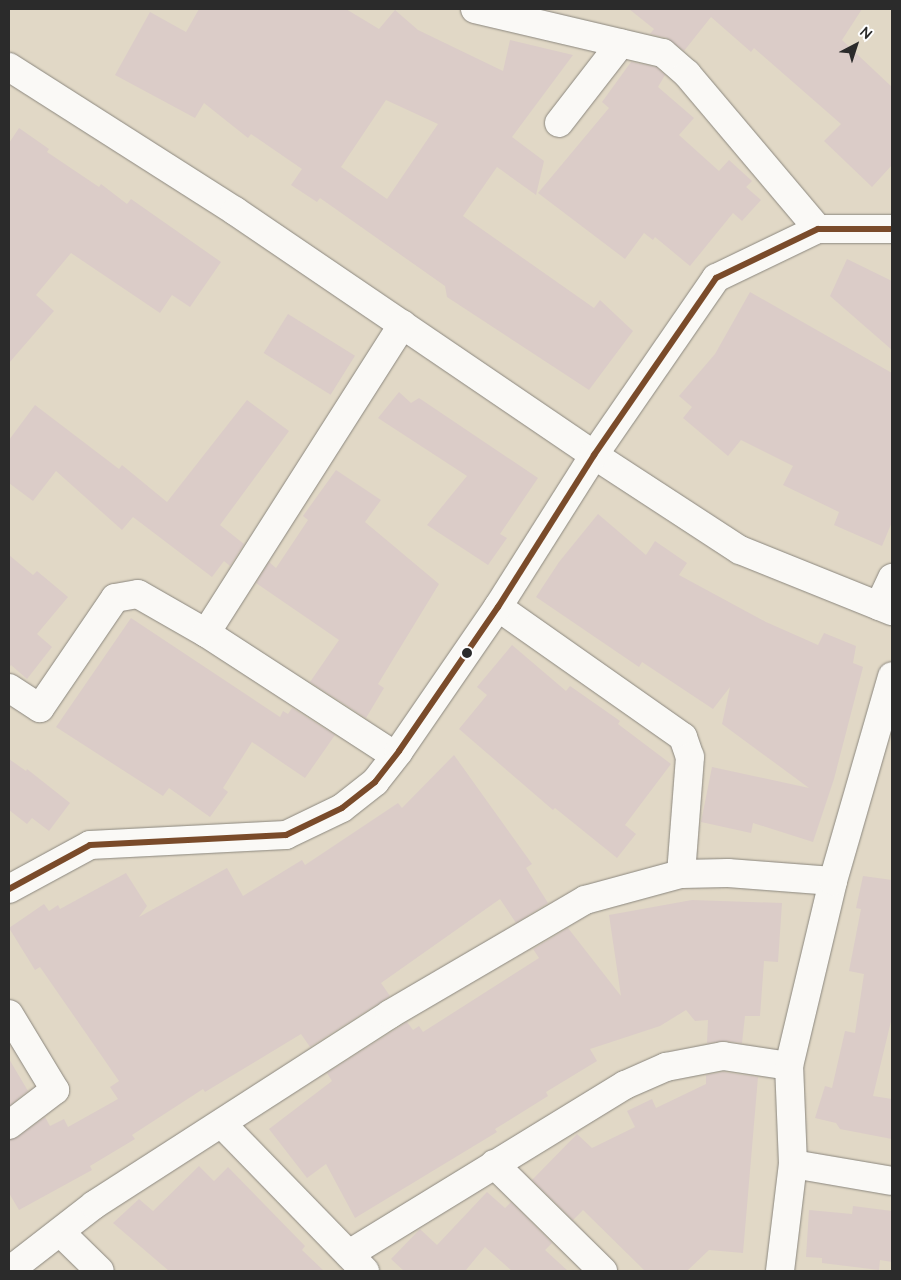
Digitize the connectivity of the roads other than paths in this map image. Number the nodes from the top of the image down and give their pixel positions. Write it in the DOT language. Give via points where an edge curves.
graph roads {
  1 [pos="475,9"];
  2 [pos="510,13"];
  3 [pos="621,43"];
  4 [pos="9,67"];
  5 [pos="559,123"];
  6 [pos="818,228"];
  7 [pos="892,228"];
  8 [pos="403,324"];
  9 [pos="594,455"];
  10 [pos="892,578"];
  11 [pos="498,607"];
  12 [pos="886,609"];
  13 [pos="206,633"];
  14 [pos="892,676"];
  15 [pos="9,688"];
  16 [pos="394,755"];
  17 [pos="680,874"];
  18 [pos="833,881"];
  19 [pos="9,889"];
  20 [pos="9,1014"];
  21 [pos="789,1066"];
  22 [pos="222,1124"];
  23 [pos="9,1125"];
  24 [pos="494,1164"];
  25 [pos="793,1164"];
  26 [pos="892,1180"];
  27 [pos="61,1233"];
  28 [pos="357,1263"];
  29 [pos="9,1271"];
  30 [pos="100,1271"];
  31 [pos="603,1271"];
  32 [pos="780,1271"];
  1 -- 2 [label="street"];
  2 -- 3 [label="street"];
  3 -- 5 [label="street"];
  3 -- 6 [label="street" via="663,54 687,74"];
  4 -- 8 [label="street" via="235,211"];
  6 -- 7 [label="street"];
  6 -- 9 [label="street" via="716,278"];
  8 -- 9 [label="street"];
  8 -- 13 [label="street"];
  9 -- 11 [label="street"];
  9 -- 12 [label="street" via="740,550"];
  10 -- 12 [label="street"];
  11 -- 16 [label="street"];
  11 -- 17 [label="street" via="683,737 690,757"];
  13 -- 15 [label="street" via="138,594 115,598 40,708"];
  13 -- 16 [label="street"];
  14 -- 18 [label="street"];
  16 -- 19 [label="street" via="375,782 342,808 286,835 90,846"];
  17 -- 18 [label="street" via="728,872"];
  17 -- 22 [label="street" via="584,900 390,1014"];
  18 -- 21 [label="street"];
  20 -- 23 [label="street" via="55,1090"];
  21 -- 24 [label="street" via="723,1056 666,1067 624,1085"];
  21 -- 25 [label="street"];
  22 -- 27 [label="street" via="94,1205"];
  22 -- 28 [label="street"];
  24 -- 28 [label="street"];
  24 -- 31 [label="street"];
  25 -- 26 [label="street"];
  25 -- 32 [label="street"];
  27 -- 29 [label="street"];
  27 -- 30 [label="street"];
}
